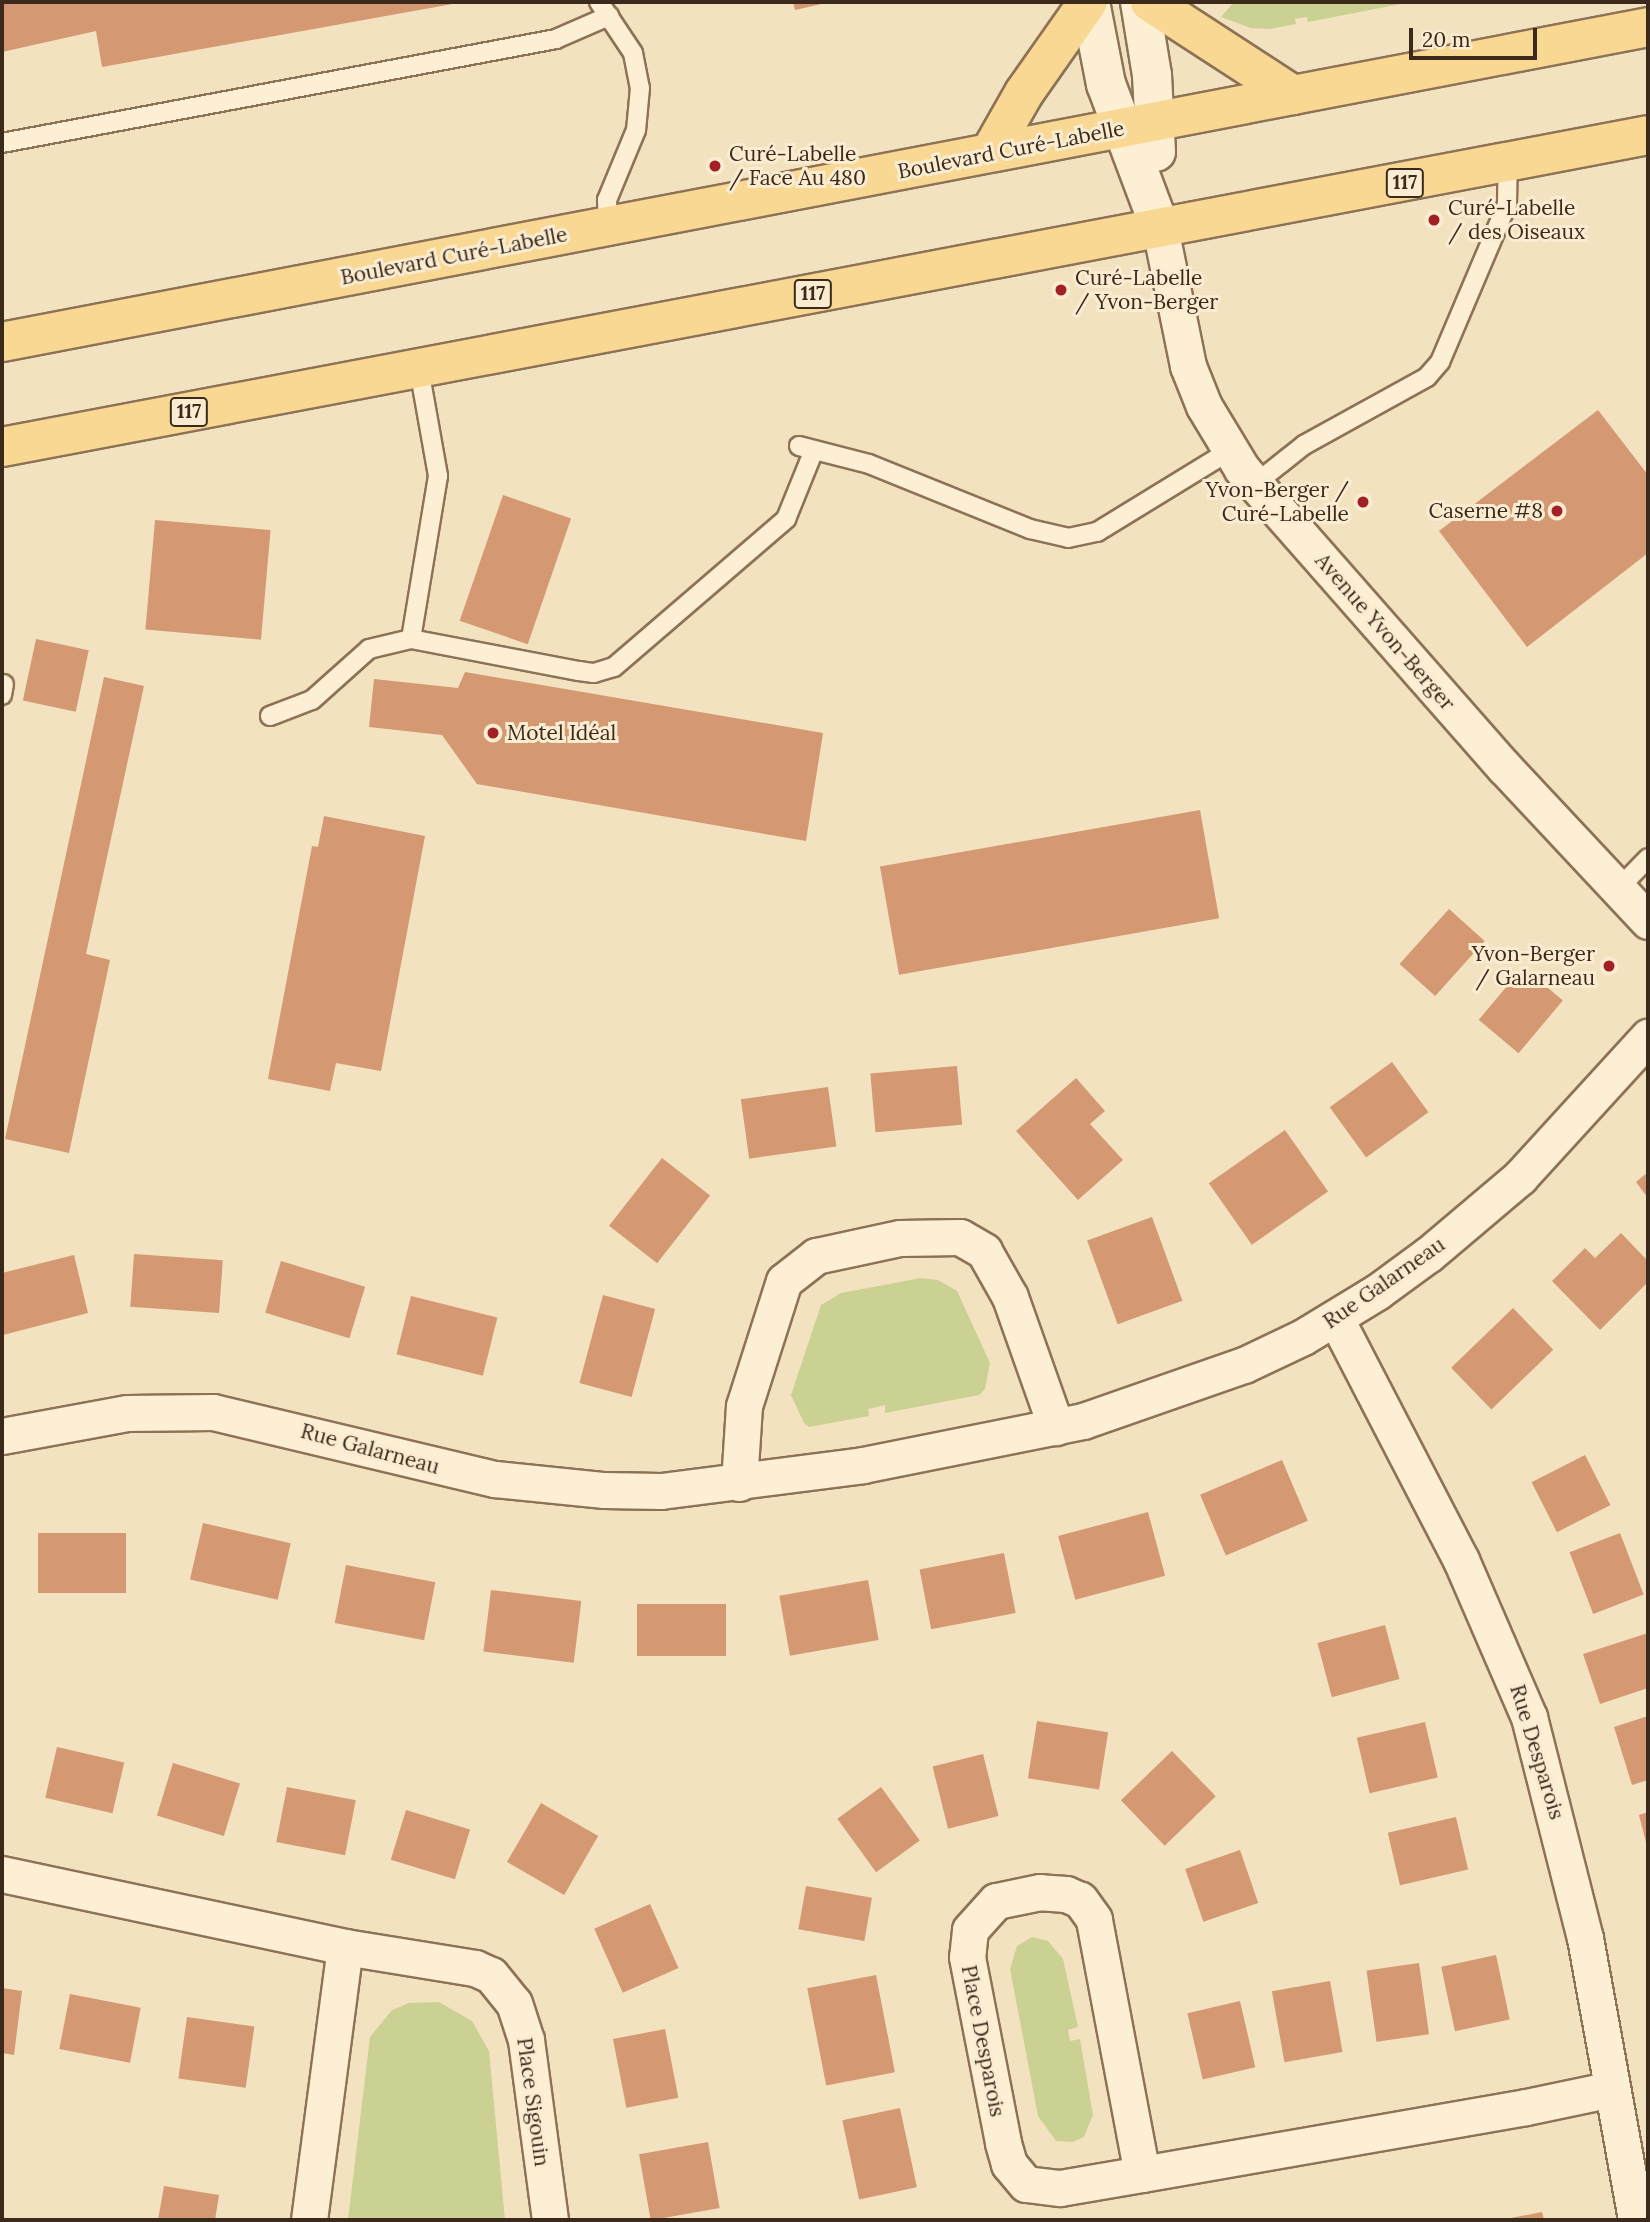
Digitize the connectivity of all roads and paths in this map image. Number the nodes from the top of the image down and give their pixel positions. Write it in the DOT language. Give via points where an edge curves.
graph roads {
  1 [pos="1089,2"];
  2 [pos="1140,2"];
  3 [pos="1150,2"];
  4 [pos="604,9"];
  5 [pos="1648,27"];
  6 [pos="1293,95"];
  7 [pos="1139,126"];
  8 [pos="1648,135"];
  9 [pos="2,144"];
  10 [pos="991,151"];
  11 [pos="1508,165"];
  12 [pos="608,227"];
  13 [pos="1160,228"];
  14 [pos="2,342"];
  15 [pos="419,369"];
  16 [pos="2,447"];
  17 [pos="1229,450"];
  18 [pos="1255,485"];
  19 [pos="411,639"];
  20 [pos="270,716"];
  21 [pos="1648,858"];
  22 [pos="1618,889"];
  23 [pos="1648,921"];
  24 [pos="1648,1037"];
  25 [pos="1336,1319"];
  26 [pos="1056,1427"];
  27 [pos="2,1436"];
  28 [pos="740,1483"];
  29 [pos="2,1874"];
  30 [pos="345,1947"];
  31 [pos="1612,2088"];
  32 [pos="1142,2174"];
  33 [pos="309,2220"];
  34 [pos="550,2220"];
  35 [pos="1636,2220"];
  1 -- 7 [label="street" via="1106,84"];
  1 -- 10 [label="main road" via="1053,59 1024,93"];
  2 -- 7 [label="street" via="1152,75"];
  3 -- 6 [label="main road"];
  4 -- 9 [label="lane" via="556,39"];
  4 -- 12 [label="lane" via="633,53 640,88 636,130 607,200"];
  5 -- 6 [label="main road, Boulevard Curé-Labelle"];
  6 -- 7 [label="main road, Boulevard Curé-Labelle"];
  7 -- 10 [label="main road, Boulevard Curé-Labelle"];
  7 -- 13 [label="street"];
  8 -- 11 [label="main road, 117"];
  10 -- 12 [label="main road, Boulevard Curé-Labelle"];
  11 -- 13 [label="main road, 117"];
  11 -- 18 [label="lane" via="1507,204 1440,362 1427,377 1304,445"];
  12 -- 14 [label="main road, Boulevard Curé-Labelle"];
  13 -- 15 [label="main road, 117"];
  13 -- 17 [label="street, Avenue Yvon-Berger" via="1188,366"];
  15 -- 16 [label="main road, 117"];
  15 -- 19 [label="lane" via="438,475"];
  17 -- 18 [label="street, Avenue Yvon-Berger"];
  17 -- 19 [label="lane" via="1097,532 1068,538 1030,530 869,464 806,448 786,520 614,667 587,672"];
  18 -- 22 [label="street, Avenue Yvon-Berger"];
  19 -- 20 [label="lane" via="369,649 312,700"];
  21 -- 22 [label="lane"];
  22 -- 23 [label="street, Avenue Yvon-Berger"];
  24 -- 25 [label="street, Rue Galarneau" via="1576,1120 1498,1197 1429,1254"];
  25 -- 26 [label="street, Rue Galarneau" via="1195,1385"];
  25 -- 31 [label="street, Rue Desparois" via="1461,1560 1529,1717 1570,1870"];
  26 -- 28 [label="street, Rue Galarneau"];
  26 -- 28 [label="street" via="1010,1297 984,1251 960,1237 900,1238 816,1256 784,1281 744,1406"];
  27 -- 28 [label="street, Rue Galarneau" via="117,1414 213,1412 495,1479 617,1490"];
  29 -- 30 [label="street, Place Sigouin"];
  30 -- 33 [label="street"];
  30 -- 34 [label="street, Place Sigouin" via="475,1968 505,1987 526,2040"];
  31 -- 32 [label="street, Place Desparois"];
  31 -- 35 [label="street, Rue Desparois"];
  32 -- 32 [label="street, Place Desparois" via="1094,1919 1080,1900 1066,1894 1040,1892 996,1901 970,1930 967,1957 1009,2164 1026,2184 1045,2188"];
}
